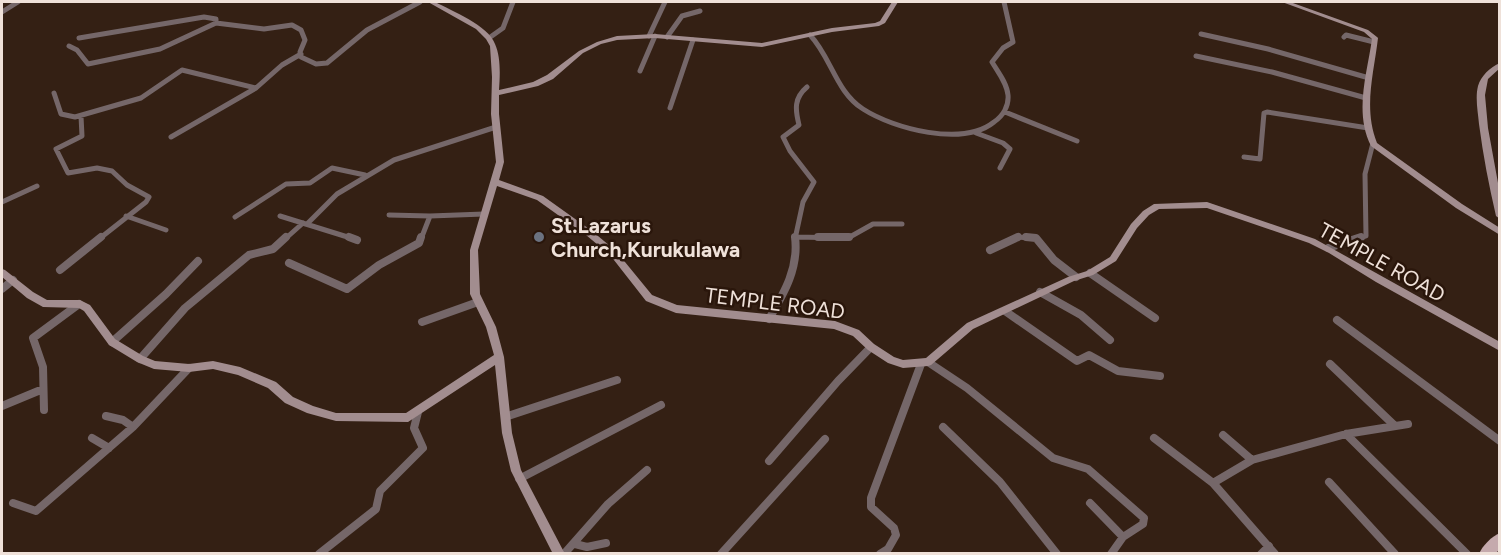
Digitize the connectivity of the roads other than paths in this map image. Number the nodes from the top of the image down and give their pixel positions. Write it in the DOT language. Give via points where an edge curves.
graph roads {
  1 [pos="18,2"];
  2 [pos="420,2"];
  3 [pos="431,2"];
  4 [pos="513,2"];
  5 [pos="665,2"];
  6 [pos="895,2"];
  7 [pos="1004,2"];
  8 [pos="1285,2"];
  9 [pos="700,11"];
  10 [pos="2,12"];
  11 [pos="216,23"];
  12 [pos="1201,34"];
  13 [pos="810,35"];
  14 [pos="652,36"];
  15 [pos="667,37"];
  16 [pos="1344,37"];
  17 [pos="79,38"];
  18 [pos="489,38"];
  19 [pos="693,40"];
  20 [pos="1374,42"];
  21 [pos="69,46"];
  22 [pos="301,54"];
  23 [pos="1196,56"];
  24 [pos="1500,64"];
  25 [pos="640,71"];
  26 [pos="1368,78"];
  27 [pos="807,87"];
  28 [pos="256,88"];
  29 [pos="54,93"];
  30 [pos="496,93"];
  31 [pos="1366,98"];
  32 [pos="670,108"];
  33 [pos="1005,112"];
  34 [pos="81,116"];
  35 [pos="496,127"];
  36 [pos="1368,128"];
  37 [pos="975,132"];
  38 [pos="171,136"];
  39 [pos="1077,141"];
  40 [pos="1373,143"];
  41 [pos="1244,157"];
  42 [pos="1000,168"];
  43 [pos="365,176"];
  44 [pos="495,182"];
  45 [pos="37,186"];
  46 [pos="2,202"];
  47 [pos="484,214"];
  48 [pos="389,215"];
  49 [pos="126,216"];
  50 [pos="280,216"];
  51 [pos="430,216"];
  52 [pos="1500,216"];
  53 [pos="235,217"];
  54 [pos="305,223"];
  55 [pos="902,224"];
  56 [pos="166,230"];
  57 [pos="1500,232"];
  58 [pos="795,237"];
  59 [pos="357,240"];
  60 [pos="1328,248"];
  61 [pos="990,250"];
  62 [pos="198,261"];
  63 [pos="289,263"];
  64 [pos="60,270"];
  65 [pos="2,272"];
  66 [pos="1090,273"];
  67 [pos="1076,277"];
  68 [pos="13,280"];
  69 [pos="2,289"];
  70 [pos="1040,292"];
  71 [pos="478,302"];
  72 [pos="80,304"];
  73 [pos="1005,311"];
  74 [pos="1155,318"];
  75 [pos="769,319"];
  76 [pos="1337,320"];
  77 [pos="422,322"];
  78 [pos="1110,340"];
  79 [pos="112,342"];
  80 [pos="871,347"];
  81 [pos="1500,347"];
  82 [pos="499,357"];
  83 [pos="140,359"];
  84 [pos="925,363"];
  85 [pos="1330,364"];
  86 [pos="189,368"];
  87 [pos="1160,376"];
  88 [pos="617,380"];
  89 [pos="43,389"];
  90 [pos="661,405"];
  91 [pos="2,406"];
  92 [pos="44,410"];
  93 [pos="418,412"];
  94 [pos="106,416"];
  95 [pos="505,417"];
  96 [pos="1408,424"];
  97 [pos="1395,426"];
  98 [pos="133,427"];
  99 [pos="943,427"];
  100 [pos="1346,434"];
  101 [pos="1224,435"];
  102 [pos="92,438"];
  103 [pos="1154,438"];
  104 [pos="825,439"];
  105 [pos="1500,441"];
  106 [pos="109,448"];
  107 [pos="1252,460"];
  108 [pos="769,461"];
  109 [pos="647,470"];
  110 [pos="519,479"];
  111 [pos="1329,482"];
  112 [pos="1213,483"];
  113 [pos="13,503"];
  114 [pos="1090,503"];
  115 [pos="1123,537"];
  116 [pos="1500,539"];
  117 [pos="606,543"];
  118 [pos="575,544"];
  119 [pos="1272,550"];
  120 [pos="320,554"];
  121 [pos="559,554"];
  122 [pos="564,554"];
  123 [pos="721,554"];
  124 [pos="879,554"];
  125 [pos="1057,554"];
  126 [pos="1111,554"];
  127 [pos="1261,554"];
  128 [pos="1395,554"];
  129 [pos="1467,554"];
  130 [pos="1485,554"];
  1 -- 10 [label="street"];
  2 -- 22 [label="street" via="367,30 327,63 316,64"];
  3 -- 18 [label="street" via="472,23"];
  4 -- 18 [label="street" via="502,28"];
  5 -- 14 [label="street"];
  6 -- 13 [label="street" via="877,26"];
  7 -- 33 [label="street" via="1013,42 992,62 1008,91"];
  8 -- 20 [label="street" via="1366,30 1375,38"];
  9 -- 15 [label="street" via="682,16"];
  11 -- 17 [label="street" via="216,19 204,17"];
  11 -- 21 [label="street" via="151,52 88,64"];
  11 -- 22 [label="street" via="264,29 292,25 301,30 305,40"];
  12 -- 26 [label="street"];
  13 -- 19 [label="street" via="762,45"];
  13 -- 37 [label="street" via="823,50 838,82 860,107 916,131"];
  14 -- 15 [label="street"];
  14 -- 25 [label="street"];
  14 -- 30 [label="street" via="598,43 550,77"];
  15 -- 19 [label="street"];
  16 -- 20 [label="street"];
  18 -- 30 [label="street"];
  19 -- 32 [label="street"];
  20 -- 26 [label="street"];
  22 -- 28 [label="street"];
  23 -- 31 [label="street"];
  24 -- 52 [label="street" via="1487,75 1481,88 1488,157"];
  26 -- 31 [label="street"];
  27 -- 58 [label="street" via="795,100 799,125 783,137 814,182 803,202"];
  28 -- 34 [label="street" via="182,70 141,98"];
  28 -- 38 [label="street"];
  29 -- 34 [label="street" via="59,113 64,117"];
  30 -- 35 [label="street"];
  31 -- 36 [label="street"];
  33 -- 37 [label="street" via="995,123"];
  33 -- 39 [label="street"];
  34 -- 49 [label="street" via="80,139 56,149 68,172 97,168 112,171 148,197"];
  35 -- 43 [label="street" via="414,152"];
  35 -- 44 [label="street" via="500,151"];
  36 -- 40 [label="street"];
  36 -- 41 [label="street" via="1267,111 1260,159"];
  37 -- 42 [label="street" via="1010,149"];
  40 -- 57 [label="street" via="1459,207"];
  40 -- 60 [label="street" via="1367,152 1363,213 1366,236"];
  43 -- 53 [label="street" via="332,168 310,183 286,184"];
  43 -- 54 [label="street" via="337,194"];
  44 -- 47 [label="street"];
  44 -- 75 [label="street, TEMPLE ROAD" via="540,198 589,233 613,253 650,298 676,309"];
  45 -- 46 [label="street"];
  47 -- 51 [label="street"];
  47 -- 71 [label="street" via="474,260"];
  48 -- 51 [label="street"];
  49 -- 56 [label="street"];
  49 -- 64 [label="street"];
  50 -- 54 [label="street"];
  51 -- 63 [label="street" via="419,243 346,289"];
  54 -- 59 [label="street"];
  54 -- 83 [label="street" via="273,249 249,255 185,308"];
  55 -- 58 [label="street" via="873,224 849,238"];
  58 -- 75 [label="street" via="797,252 789,284"];
  60 -- 66 [label="street, TEMPLE ROAD" via="1207,205 1172,204 1157,206 1146,213 1113,259"];
  60 -- 81 [label="street, TEMPLE ROAD"];
  61 -- 67 [label="street" via="1019,237 1036,238 1054,260"];
  62 -- 79 [label="street"];
  65 -- 68 [label="street"];
  66 -- 67 [label="street, TEMPLE ROAD"];
  66 -- 74 [label="street"];
  67 -- 70 [label="street, TEMPLE ROAD"];
  68 -- 69 [label="street"];
  68 -- 72 [label="street" via="45,304"];
  70 -- 73 [label="street, TEMPLE ROAD"];
  70 -- 78 [label="street" via="1081,315"];
  71 -- 77 [label="street"];
  71 -- 82 [label="street" via="491,327"];
  72 -- 79 [label="street"];
  72 -- 89 [label="street" via="33,338 45,372"];
  73 -- 84 [label="street, TEMPLE ROAD" via="970,326"];
  73 -- 87 [label="street" via="1077,361 1089,355 1118,371"];
  75 -- 80 [label="street, TEMPLE ROAD" via="836,325 856,333"];
  76 -- 105 [label="street"];
  79 -- 83 [label="street"];
  80 -- 84 [label="street, TEMPLE ROAD" via="903,364"];
  80 -- 108 [label="street"];
  82 -- 93 [label="street"];
  82 -- 95 [label="street"];
  83 -- 86 [label="street" via="154,365"];
  84 -- 115 [label="street" via="967,388 1053,458 1088,469 1139,513 1143,524"];
  84 -- 124 [label="street" via="871,498 872,507 894,528 896,535 888,549"];
  85 -- 97 [label="street"];
  86 -- 93 [label="street" via="213,365 240,371 272,385 289,400 336,417 397,419"];
  86 -- 98 [label="street"];
  88 -- 95 [label="street"];
  89 -- 91 [label="street"];
  89 -- 92 [label="street"];
  90 -- 110 [label="street"];
  93 -- 120 [label="street" via="414,428 423,448 380,491 376,509"];
  94 -- 98 [label="street"];
  95 -- 110 [label="street"];
  96 -- 97 [label="street"];
  97 -- 100 [label="street"];
  98 -- 106 [label="street"];
  99 -- 125 [label="street" via="1000,482"];
  100 -- 107 [label="street"];
  100 -- 129 [label="street"];
  101 -- 107 [label="street"];
  102 -- 106 [label="street"];
  103 -- 112 [label="street"];
  104 -- 123 [label="street"];
  106 -- 113 [label="street" via="36,510"];
  107 -- 112 [label="street"];
  109 -- 118 [label="street" via="608,504"];
  110 -- 121 [label="street"];
  111 -- 128 [label="street"];
  112 -- 119 [label="street"];
  114 -- 115 [label="street"];
  115 -- 126 [label="street"];
  116 -- 130 [label="main road"];
  117 -- 118 [label="street" via="587,547"];
  118 -- 122 [label="street"];
  119 -- 127 [label="street"];
}
